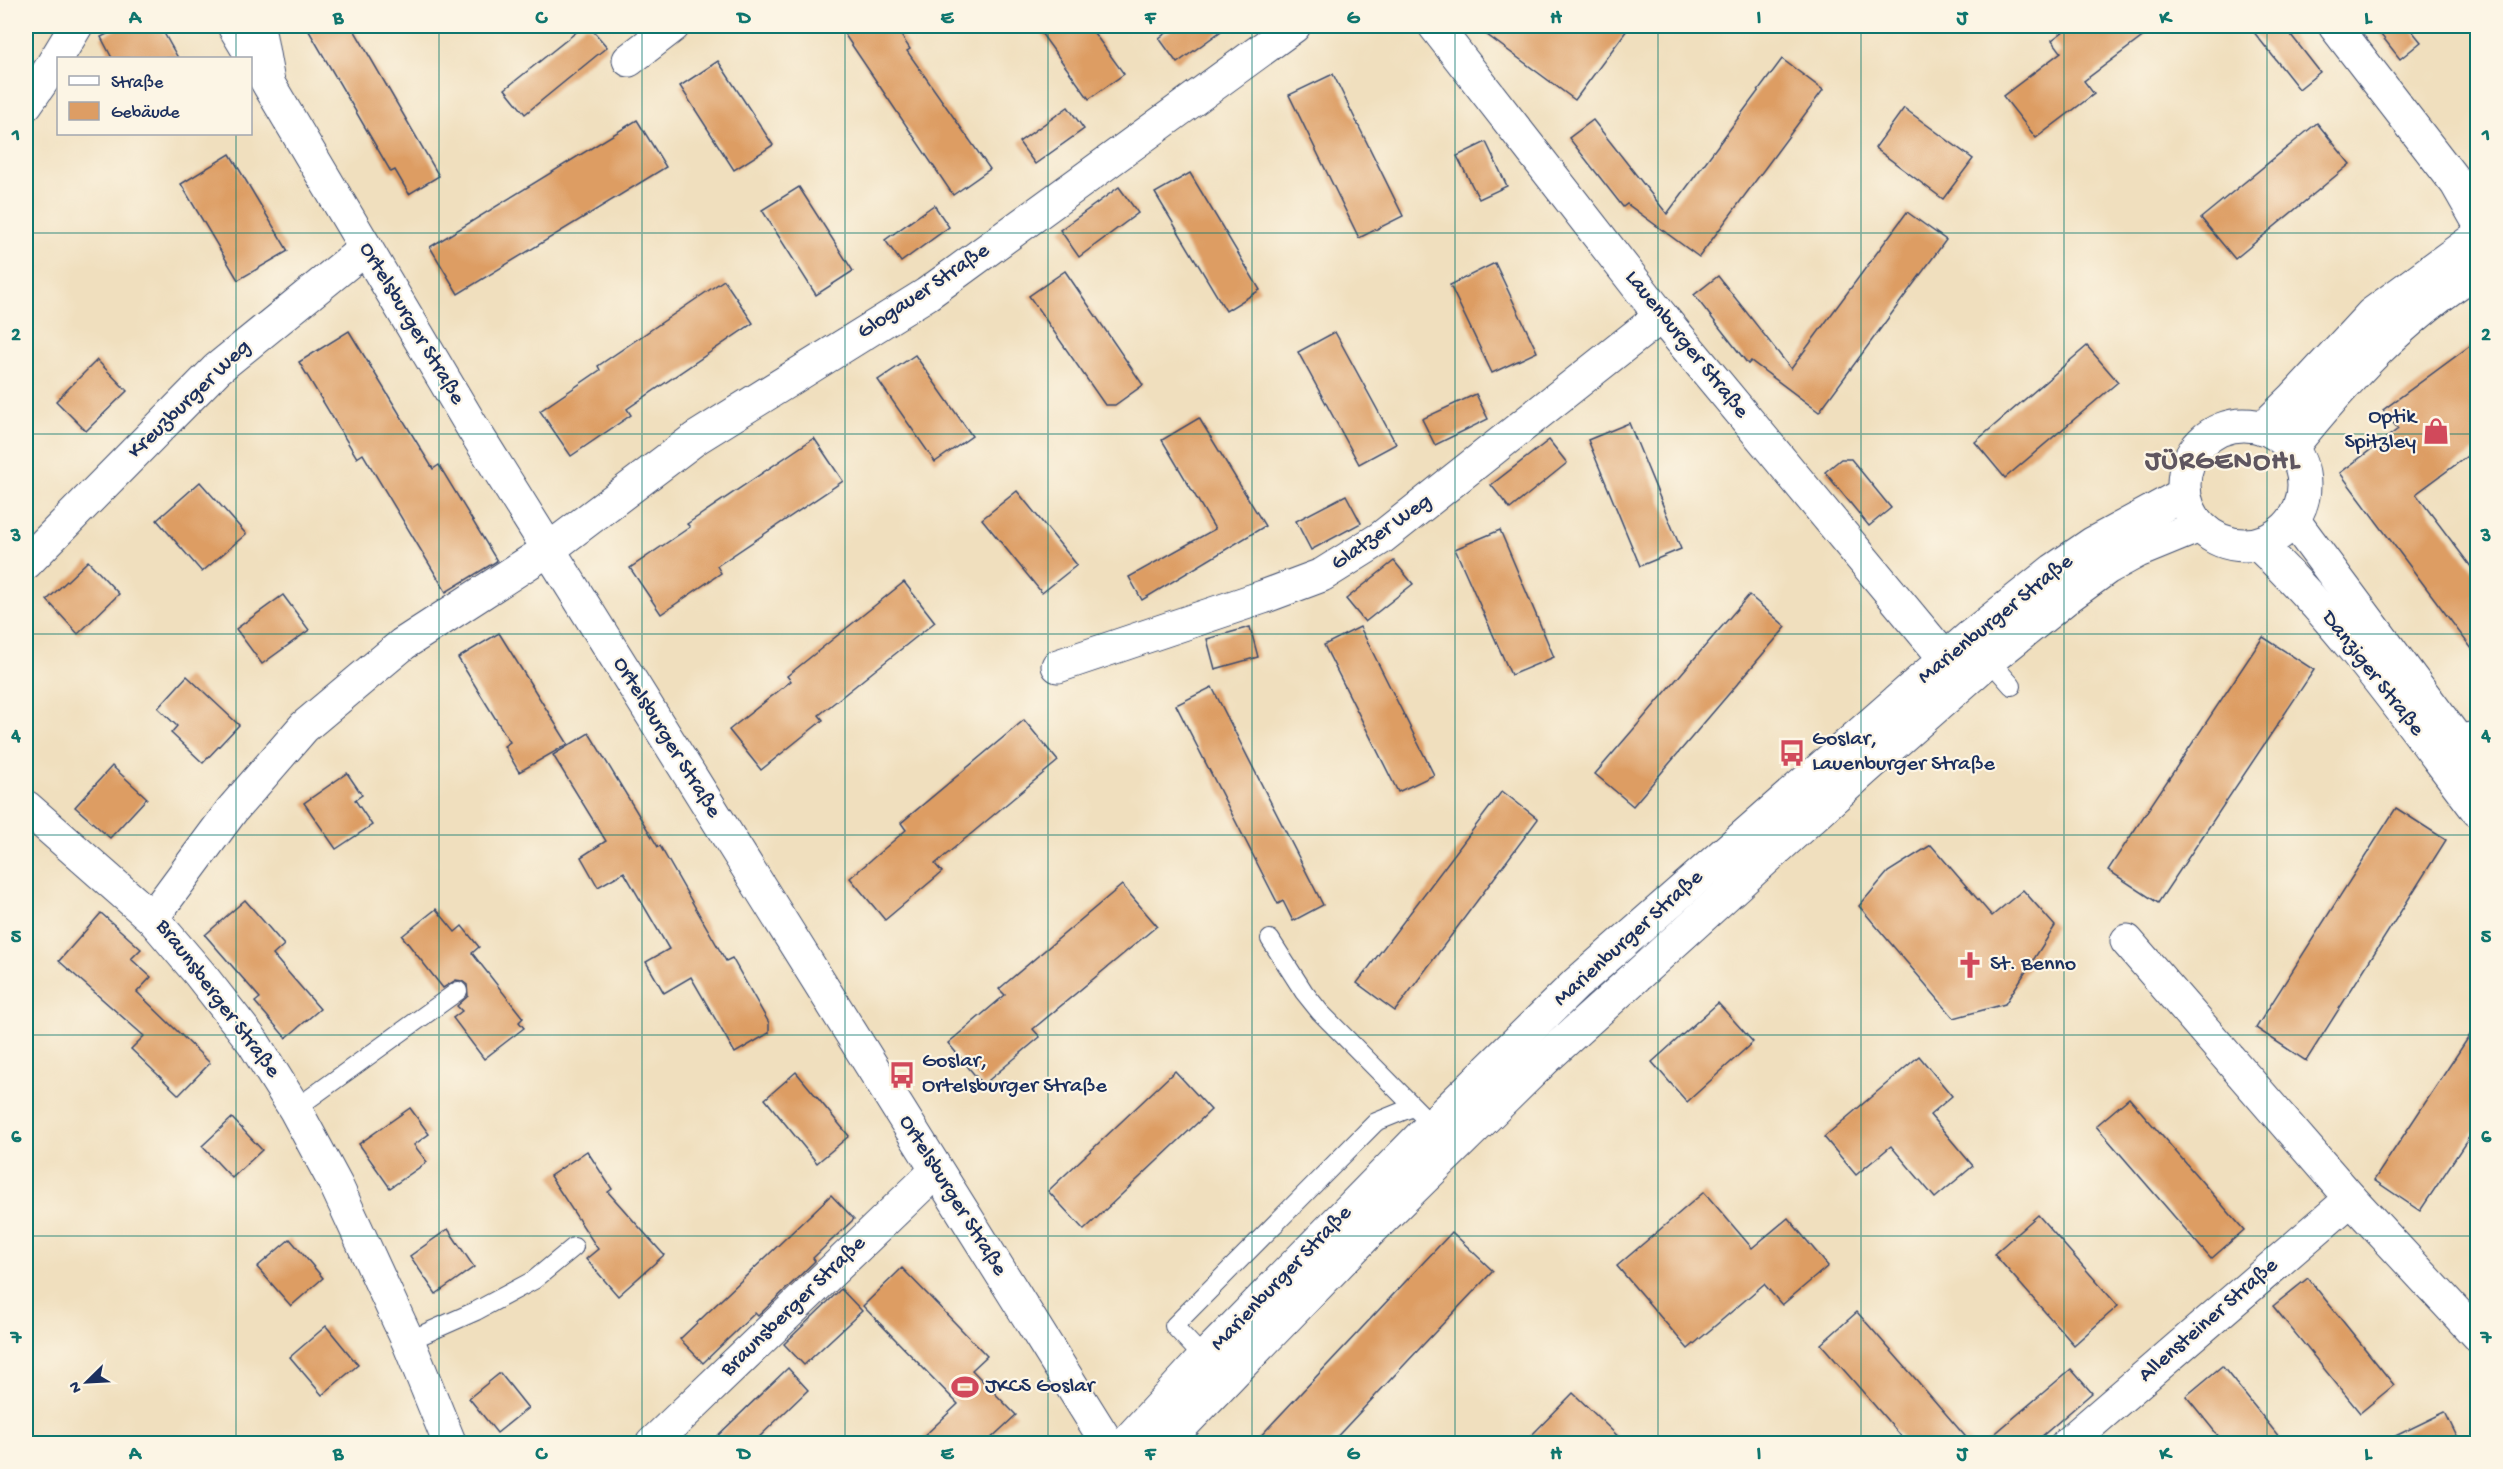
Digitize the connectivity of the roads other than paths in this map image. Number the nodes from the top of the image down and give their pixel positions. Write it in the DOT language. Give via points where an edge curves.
graph roads {
  1 [pos="76,26"];
  2 [pos="234,26"];
  3 [pos="258,26"];
  4 [pos="674,26"];
  5 [pos="1294,26"];
  6 [pos="1435,26"];
  7 [pos="2334,26"];
  8 [pos="57,57"];
  9 [pos="57,57"];
  10 [pos="628,60"];
  11 [pos="268,84"];
  12 [pos="26,104"];
  13 [pos="2478,221"];
  14 [pos="2478,236"];
  15 [pos="366,248"];
  16 [pos="2478,270"];
  17 [pos="1661,316"];
  18 [pos="2263,428"];
  19 [pos="2291,448"];
  20 [pos="2184,494"];
  21 [pos="2294,521"];
  22 [pos="2199,526"];
  23 [pos="2258,544"];
  24 [pos="548,550"];
  25 [pos="26,563"];
  26 [pos="1979,649"];
  27 [pos="1058,666"];
  28 [pos="1954,670"];
  29 [pos="2012,686"];
  30 [pos="2464,732"];
  31 [pos="2478,768"];
  32 [pos="26,807"];
  33 [pos="2478,811"];
  34 [pos="152,918"];
  35 [pos="1270,939"];
  36 [pos="2127,941"];
  37 [pos="458,990"];
  38 [pos="295,1108"];
  39 [pos="1422,1116"];
  40 [pos="1455,1148"];
  41 [pos="936,1171"];
  42 [pos="2351,1199"];
  43 [pos="574,1247"];
  44 [pos="2478,1336"];
  45 [pos="408,1341"];
  46 [pos="1204,1358"];
  47 [pos="450,1443"];
  48 [pos="652,1443"];
  49 [pos="1108,1443"];
  50 [pos="1125,1443"];
  51 [pos="1164,1443"];
  52 [pos="2067,1443"];
  1 -- 8 [label="street"];
  2 -- 11 [label="street, Ortelsburger Straße"];
  3 -- 11 [label="street"];
  4 -- 10 [label="street"];
  5 -- 24 [label="street, Glogauer Straße" via="927,294 696,438"];
  6 -- 17 [label="street, Lauenburger Straße"];
  7 -- 13 [label="street" via="2457,184"];
  9 -- 12 [label="street"];
  11 -- 15 [label="street, Ortelsburger Straße"];
  14 -- 18 [label="street" via="2372,314"];
  15 -- 24 [label="street, Ortelsburger Straße"];
  15 -- 25 [label="street, Kreuzburger Weg" via="216,369"];
  16 -- 19 [label="street" via="2453,285 2392,338 2333,396"];
  17 -- 27 [label="street, Glatzer Weg" via="1381,538 1322,574"];
  17 -- 28 [label="street, Lauenburger Straße"];
  18 -- 19 [label="street"];
  18 -- 20 [label="street" via="2230,426 2199,444 2189,459"];
  19 -- 21 [label="street" via="2301,465 2304,485"];
  20 -- 22 [label="street"];
  20 -- 26 [label="street, Marienburger Straße" via="2092,544 2054,570"];
  21 -- 23 [label="street" via="2283,532"];
  21 -- 30 [label="street, Danziger Straße"];
  22 -- 23 [label="street" via="2226,544"];
  22 -- 26 [label="street, Marienburger Straße" via="2107,568"];
  23 -- 33 [label="street, Danziger Straße" via="2330,619"];
  24 -- 34 [label="street, Braunsberger Straße" via="403,644 304,727 232,810"];
  24 -- 41 [label="street, Ortelsburger Straße"];
  26 -- 28 [label="street, Marienburger Straße"];
  26 -- 29 [label="lane"];
  28 -- 39 [label="street, Marienburger Straße"];
  28 -- 40 [label="street, Marienburger Straße"];
  30 -- 31 [label="street, Danziger Straße"];
  32 -- 34 [label="street"];
  34 -- 38 [label="street, Braunsberger Straße" via="253,1042"];
  35 -- 39 [label="lane" via="1320,1012"];
  36 -- 42 [label="street"];
  37 -- 38 [label="lane"];
  38 -- 45 [label="street, Braunsberger Straße" via="336,1185"];
  39 -- 40 [label="lane"];
  39 -- 46 [label="street, Marienburger Straße"];
  39 -- 46 [label="lane" via="1376,1122 1174,1326"];
  40 -- 51 [label="street, Marienburger Straße"];
  41 -- 48 [label="street, Braunsberger Straße"];
  41 -- 49 [label="street, Ortelsburger Straße"];
  42 -- 44 [label="street"];
  42 -- 52 [label="street, Allensteiner Straße"];
  43 -- 45 [label="lane" via="534,1280"];
  45 -- 47 [label="street, Braunsberger Straße"];
  46 -- 50 [label="street, Marienburger Straße"];
}
